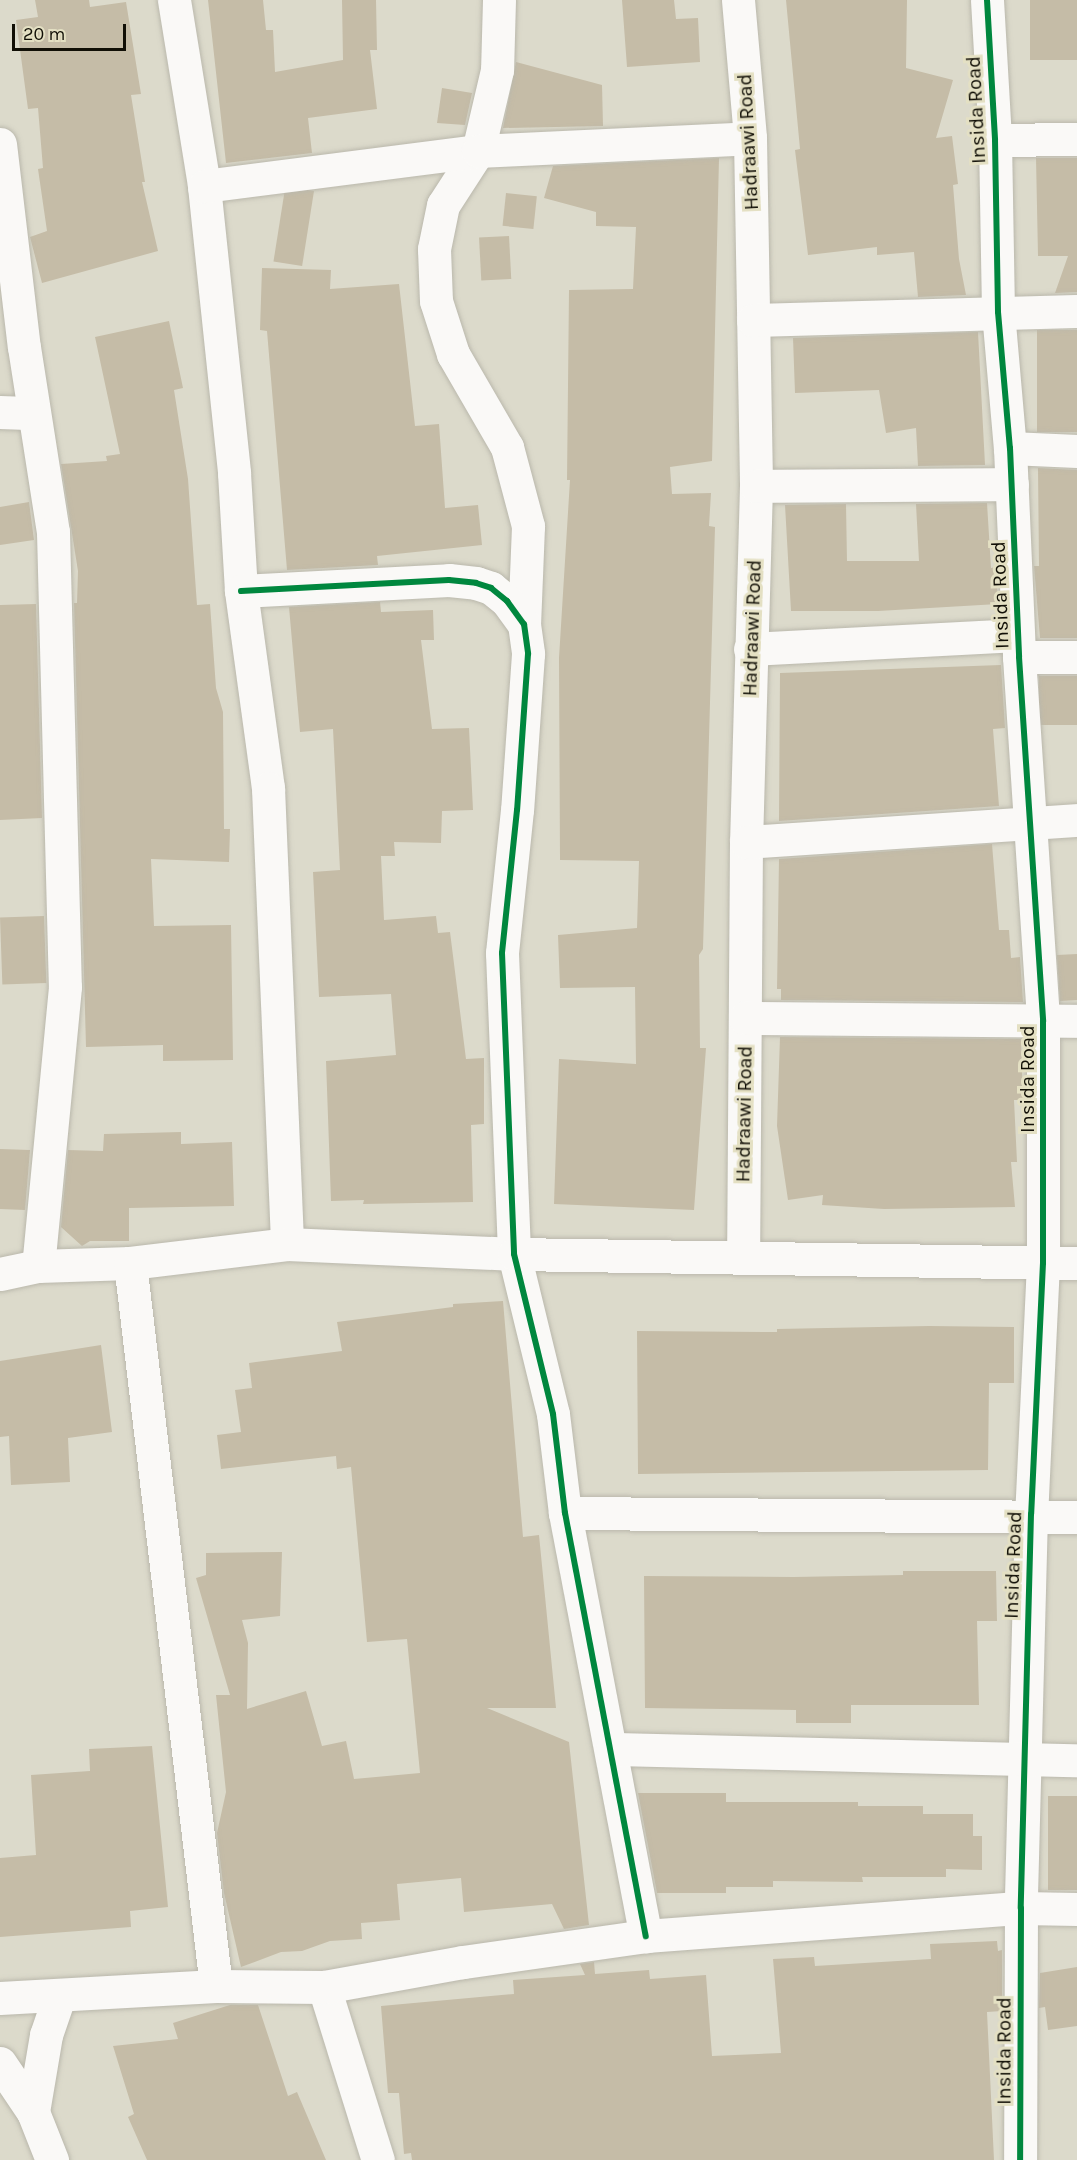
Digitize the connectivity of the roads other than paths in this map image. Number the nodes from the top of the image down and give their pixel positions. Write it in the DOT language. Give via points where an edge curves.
graph roads {
  1 [pos="174,0"];
  2 [pos="499,0"];
  3 [pos="738,0"];
  4 [pos="987,0"];
  5 [pos="750,138"];
  6 [pos="1077,139"];
  7 [pos="995,140"];
  8 [pos="0,144"];
  9 [pos="478,150"];
  10 [pos="204,186"];
  11 [pos="1077,311"];
  12 [pos="998,312"];
  13 [pos="753,320"];
  14 [pos="0,412"];
  15 [pos="34,413"];
  16 [pos="1010,448"];
  17 [pos="1077,451"];
  18 [pos="1012,484"];
  19 [pos="756,486"];
  20 [pos="241,591"];
  21 [pos="524,624"];
  22 [pos="1018,646"];
  23 [pos="750,650"];
  24 [pos="1077,657"];
  25 [pos="1077,820"];
  26 [pos="1031,822"];
  27 [pos="746,842"];
  28 [pos="745,1018"];
  29 [pos="1043,1021"];
  30 [pos="1077,1021"];
  31 [pos="287,1244"];
  32 [pos="514,1254"];
  33 [pos="743,1256"];
  34 [pos="130,1263"];
  35 [pos="1043,1263"];
  36 [pos="1077,1263"];
  37 [pos="38,1266"];
  38 [pos="0,1274"];
  39 [pos="565,1513"];
  40 [pos="1031,1514"];
  41 [pos="1077,1517"];
  42 [pos="612,1749"];
  43 [pos="1024,1759"];
  44 [pos="1077,1760"];
  45 [pos="1020,1908"];
  46 [pos="1077,1909"];
  47 [pos="646,1935"];
  48 [pos="216,1986"];
  49 [pos="324,1987"];
  50 [pos="59,1997"];
  51 [pos="0,1998"];
  52 [pos="0,2063"];
  53 [pos="33,2112"];
  54 [pos="52,2160"];
  55 [pos="378,2160"];
  56 [pos="1020,2160"];
  1 -- 10 [label="street"];
  2 -- 9 [label="street" via="497,70"];
  3 -- 5 [label="street, Hadraawi Road"];
  4 -- 7 [label="street, Insida Road"];
  5 -- 9 [label="street"];
  5 -- 13 [label="street, Hadraawi Road"];
  6 -- 7 [label="street"];
  7 -- 12 [label="street, Insida Road"];
  8 -- 15 [label="street"];
  9 -- 10 [label="street"];
  9 -- 21 [label="street" via="443,205 434,249 436,301 453,354 507,447 528,526"];
  10 -- 20 [label="street" via="234,473"];
  11 -- 12 [label="street"];
  12 -- 13 [label="street"];
  12 -- 16 [label="street, Insida Road"];
  13 -- 19 [label="street, Hadraawi Road"];
  14 -- 15 [label="street"];
  15 -- 37 [label="street" via="53,532 64,987"];
  16 -- 17 [label="street"];
  16 -- 18 [label="street, Insida Road"];
  18 -- 19 [label="street"];
  18 -- 22 [label="street, Insida Road"];
  19 -- 23 [label="street, Hadraawi Road"];
  20 -- 21 [label="street" via="448,580 476,583 491,588 507,601"];
  20 -- 31 [label="street" via="268,788"];
  21 -- 32 [label="street" via="528,654 502,954"];
  22 -- 23 [label="street"];
  22 -- 24 [label="street"];
  22 -- 26 [label="street, Insida Road"];
  23 -- 27 [label="street, Hadraawi Road"];
  25 -- 26 [label="street"];
  26 -- 27 [label="street"];
  26 -- 29 [label="street, Insida Road"];
  27 -- 28 [label="street, Hadraawi Road"];
  28 -- 29 [label="street"];
  28 -- 33 [label="street, Hadraawi Road"];
  29 -- 30 [label="street"];
  29 -- 35 [label="street, Insida Road"];
  31 -- 32 [label="street"];
  31 -- 34 [label="street"];
  32 -- 33 [label="street"];
  32 -- 39 [label="street" via="553,1414"];
  33 -- 35 [label="street"];
  34 -- 37 [label="street"];
  34 -- 48 [label="street"];
  35 -- 36 [label="street"];
  35 -- 40 [label="street, Insida Road"];
  37 -- 38 [label="street"];
  39 -- 40 [label="street"];
  39 -- 42 [label="street"];
  40 -- 41 [label="street"];
  40 -- 43 [label="street, Insida Road"];
  42 -- 43 [label="street"];
  42 -- 47 [label="street"];
  43 -- 44 [label="street"];
  43 -- 45 [label="street, Insida Road"];
  45 -- 46 [label="street"];
  45 -- 47 [label="street"];
  45 -- 56 [label="street, Insida Road"];
  47 -- 49 [label="street"];
  48 -- 49 [label="street"];
  48 -- 50 [label="street"];
  49 -- 55 [label="street"];
  50 -- 51 [label="street"];
  50 -- 53 [label="street" via="46,2035"];
  52 -- 53 [label="street"];
  53 -- 54 [label="street"];
}
